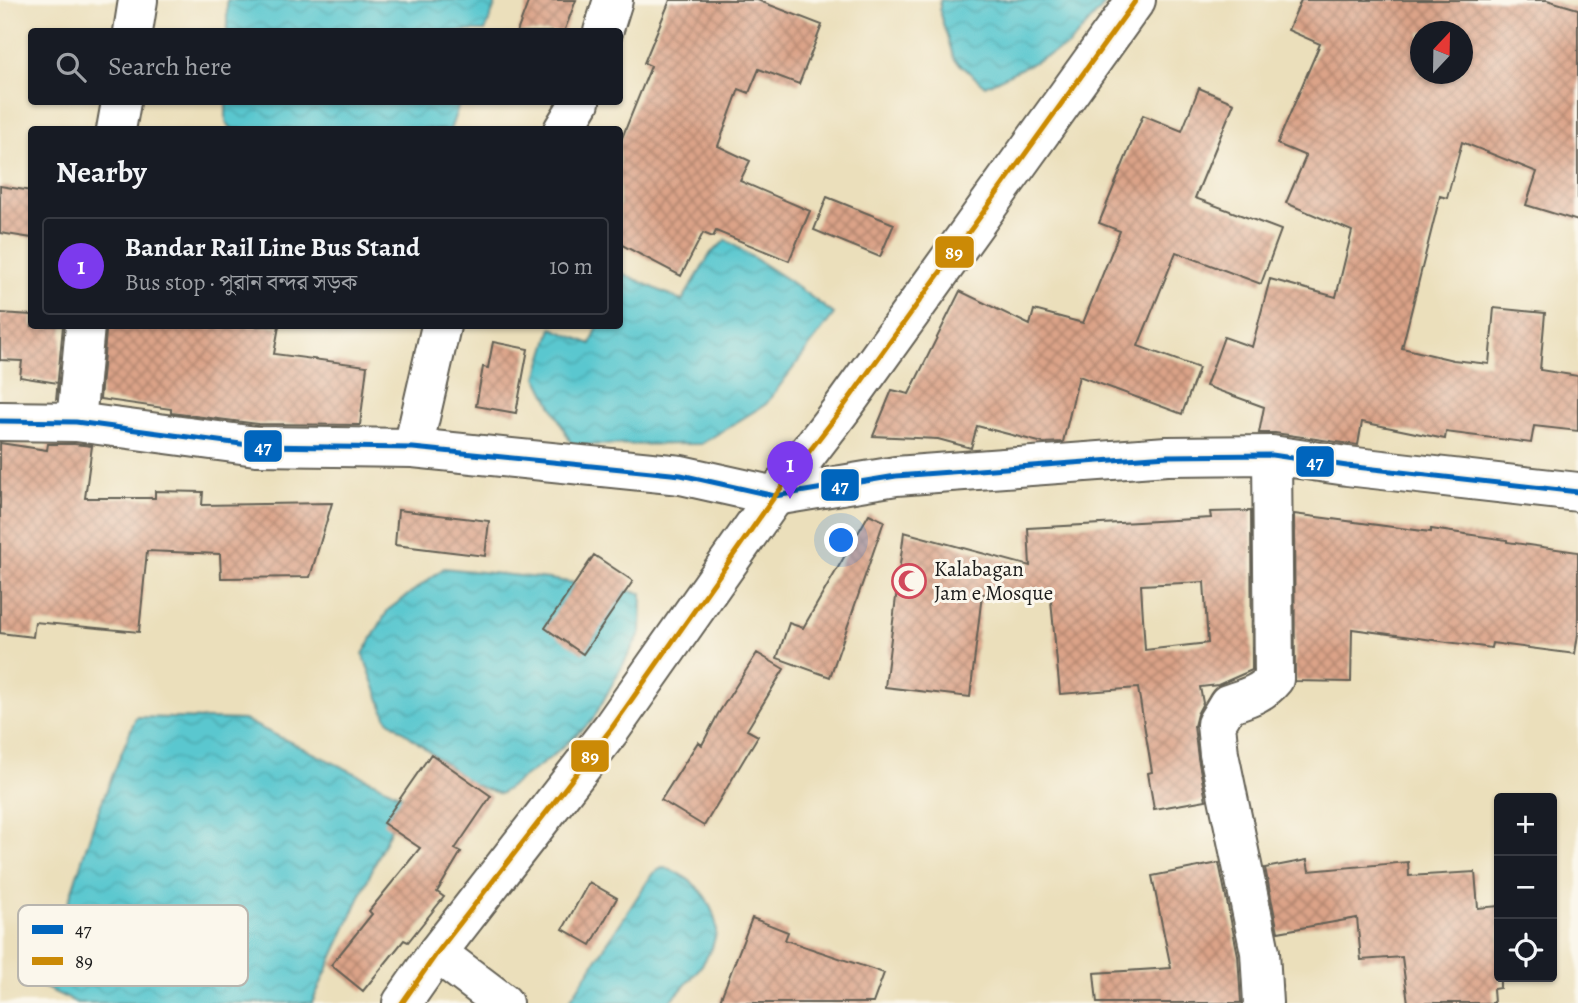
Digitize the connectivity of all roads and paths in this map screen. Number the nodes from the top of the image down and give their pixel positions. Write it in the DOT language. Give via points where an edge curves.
graph roads {
  1 [pos="138,0"];
  2 [pos="613,0"];
  3 [pos="1136,0"];
  4 [pos="134,28"];
  5 [pos="604,28"];
  6 [pos="120,105"];
  7 [pos="578,105"];
  8 [pos="117,126"];
  9 [pos="565,126"];
  10 [pos="85,329"];
  11 [pos="440,329"];
  12 [pos="0,421"];
  13 [pos="76,422"];
  14 [pos="413,447"];
  15 [pos="1272,455"];
  16 [pos="1578,492"];
  17 [pos="775,496"];
  18 [pos="437,953"];
  19 [pos="401,1003"];
  20 [pos="503,1003"];
  21 [pos="1264,1003"];
  1 -- 4 [label="street"];
  2 -- 5 [label="street"];
  3 -- 17 [label="street"];
  6 -- 8 [label="street"];
  7 -- 9 [label="street"];
  10 -- 13 [label="street"];
  11 -- 14 [label="street"];
  12 -- 13 [label="street"];
  13 -- 14 [label="street" via="256,446"];
  14 -- 17 [label="street" via="681,475"];
  15 -- 16 [label="street"];
  15 -- 17 [label="street" via="1167,456 896,476"];
  15 -- 21 [label="street" via="1274,679 1258,693 1228,704 1216,724 1260,952"];
  17 -- 18 [label="street" via="611,729"];
  18 -- 19 [label="street"];
  18 -- 20 [label="street"];
}
